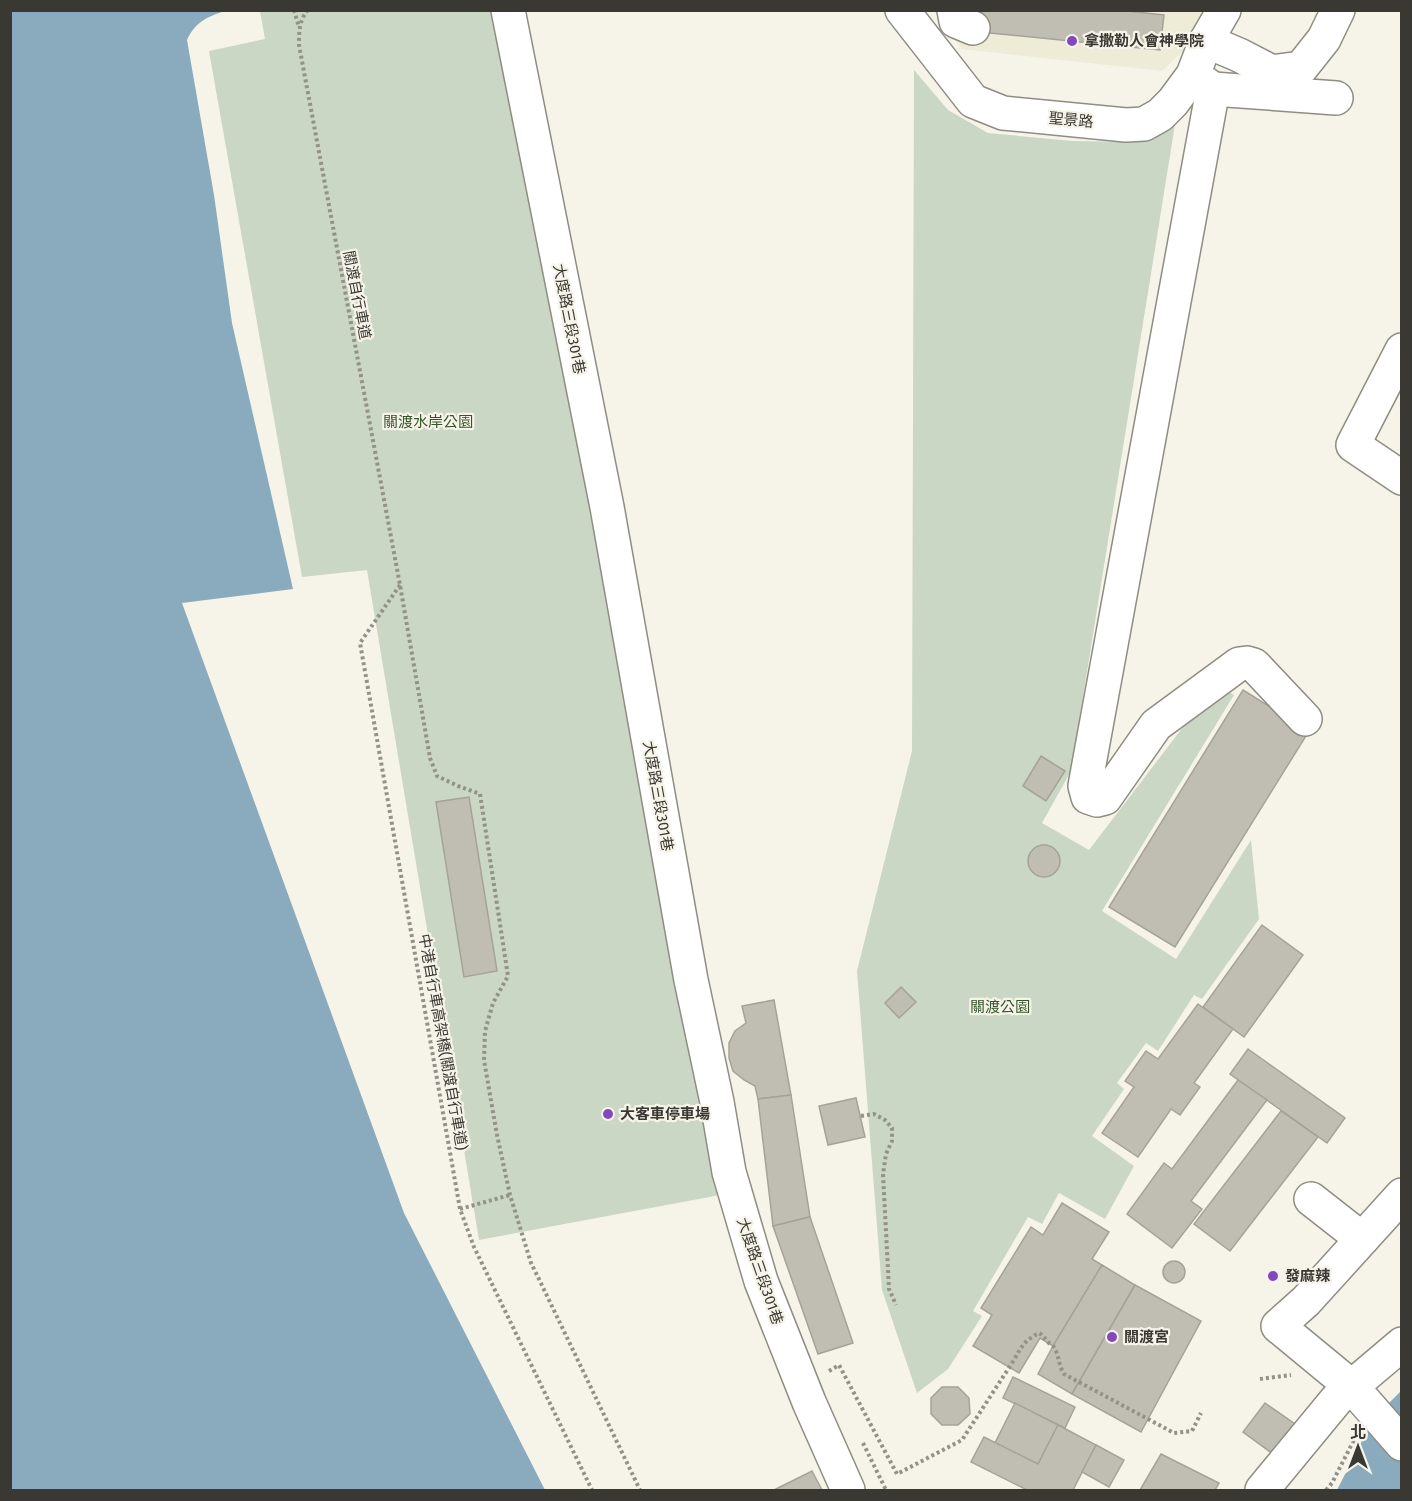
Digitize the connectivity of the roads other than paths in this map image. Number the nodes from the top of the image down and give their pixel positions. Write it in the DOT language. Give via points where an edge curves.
graph roads {
  1 [pos="902,10"];
  2 [pos="1224,10"];
  3 [pos="1338,10"];
  4 [pos="511,26"];
  5 [pos="1206,41"];
  6 [pos="1203,82"];
  7 [pos="1336,98"];
  8 [pos="1401,350"];
  9 [pos="1401,478"];
  10 [pos="1305,719"];
  11 [pos="1401,1195"];
  12 [pos="1311,1199"];
  13 [pos="1362,1239"];
  14 [pos="1401,1344"];
  15 [pos="1352,1387"];
  16 [pos="1401,1444"];
  17 [pos="848,1491"];
  18 [pos="1262,1491"];
  1 -- 6 [label="street, 聖景路" via="973,101 1003,113 1144,124"];
  2 -- 5 [label="street, 聖景路"];
  3 -- 5 [label="street" via="1324,39 1301,68 1272,72"];
  4 -- 17 [label="street, 大度路三段301巷" via="607,507 690,980 729,1172 761,1281"];
  5 -- 6 [label="street, 聖景路"];
  6 -- 7 [label="street"];
  6 -- 10 [label="street" via="1118,611 1084,786 1088,797 1105,798 1156,725 1239,664 1254,665"];
  8 -- 9 [label="street" via="1353,445"];
  11 -- 13 [label="street"];
  12 -- 13 [label="street"];
  13 -- 15 [label="street" via="1278,1326"];
  14 -- 15 [label="street"];
  15 -- 16 [label="street"];
  15 -- 18 [label="street" via="1337,1399"];
}
